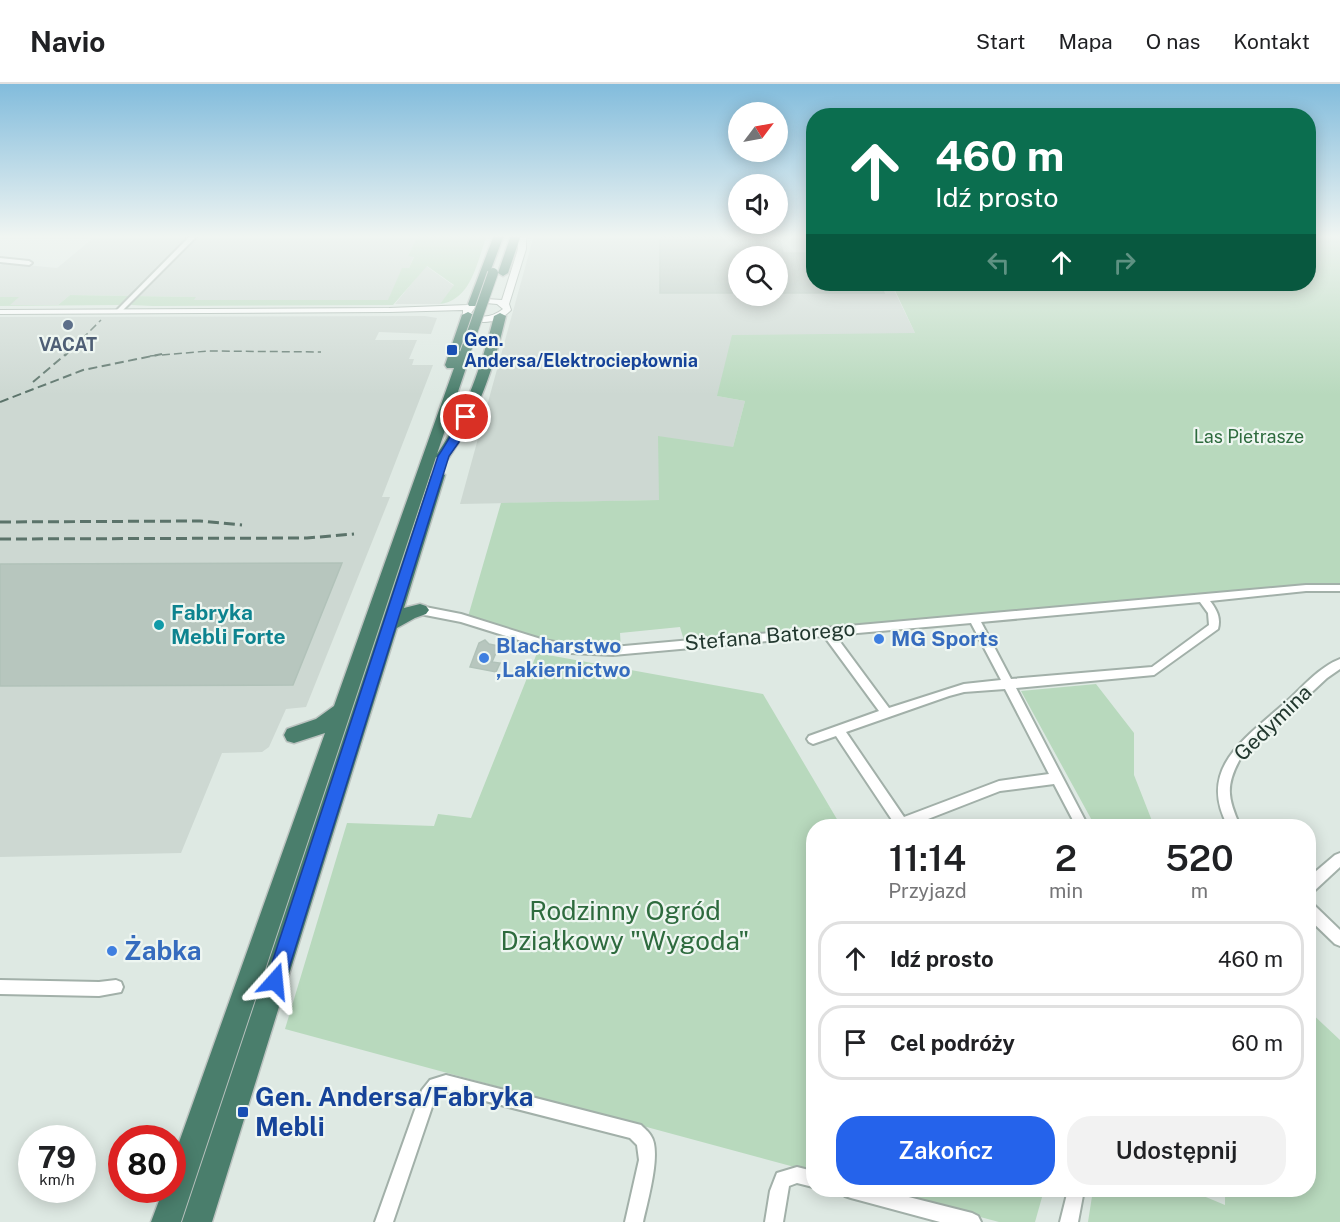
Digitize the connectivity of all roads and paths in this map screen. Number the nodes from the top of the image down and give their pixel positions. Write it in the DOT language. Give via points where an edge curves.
graph roads {
  1 [pos="142,288"];
  2 [pos="478,288"];
  3 [pos="493,288"];
  4 [pos="510,288"];
  5 [pos="469,310"];
  6 [pos="503,310"];
  7 [pos="119,311"];
  8 [pos="0,312"];
  9 [pos="438,455"];
  10 [pos="1340,588"];
  11 [pos="399,594"];
  12 [pos="1203,598"];
  13 [pos="420,610"];
  14 [pos="975,620"];
  15 [pos="389,625"];
  16 [pos="827,632"];
  17 [pos="1340,663"];
  18 [pos="1009,685"];
  19 [pos="342,711"];
  20 [pos="887,714"];
  21 [pos="839,731"];
  22 [pos="813,739"];
  23 [pos="322,767"];
  24 [pos="1057,778"];
  25 [pos="898,819"];
  26 [pos="917,819"];
  27 [pos="1078,819"];
  28 [pos="1230,819"];
  29 [pos="1340,859"];
  30 [pos="1316,880"];
  31 [pos="1316,916"];
  32 [pos="1340,939"];
  33 [pos="0,987"];
  34 [pos="116,987"];
  35 [pos="806,1177"];
  36 [pos="877,1197"];
  37 [pos="1074,1197"];
  38 [pos="638,1221"];
  39 [pos="166,1222"];
  40 [pos="197,1222"];
  41 [pos="384,1222"];
  42 [pos="774,1222"];
  43 [pos="972,1222"];
  44 [pos="1069,1222"];
  1 -- 7 [label="street"];
  2 -- 5 [label="highway"];
  3 -- 9 [label="highway, bridge"];
  4 -- 6 [label="street"];
  5 -- 6 [label="street" via="490,301"];
  5 -- 6 [label="street" via="485,320"];
  5 -- 7 [label="street"];
  5 -- 9 [label="highway" via="442,390 432,442"];
  6 -- 9 [label="highway" via="476,396 454,442"];
  7 -- 8 [label="street"];
  9 -- 11 [label="highway"];
  9 -- 19 [label="highway"];
  10 -- 12 [label="street, Stefana Batorego"];
  11 -- 13 [label="highway"];
  11 -- 15 [label="highway"];
  12 -- 14 [label="street, Stefana Batorego"];
  12 -- 18 [label="street" via="1213,612 1214,626 1154,671"];
  13 -- 15 [label="highway"];
  13 -- 16 [label="street, Stefana Batorego" via="461,618 544,644 592,650"];
  14 -- 16 [label="street, Stefana Batorego"];
  14 -- 18 [label="street"];
  15 -- 40 [label="highway"];
  16 -- 20 [label="street"];
  17 -- 28 [label="street, Gedymina" via="1236,755 1226,771 1222,791"];
  18 -- 20 [label="street" via="948,692"];
  18 -- 24 [label="street"];
  19 -- 23 [label="highway"];
  19 -- 23 [label="highway" via="323,725 294,735 317,745"];
  20 -- 21 [label="street"];
  21 -- 22 [label="street"];
  21 -- 25 [label="street"];
  23 -- 39 [label="highway"];
  24 -- 26 [label="street" via="999,786"];
  24 -- 27 [label="street"];
  29 -- 30 [label="street"];
  31 -- 32 [label="street"];
  33 -- 34 [label="street"];
  35 -- 42 [label="street" via="783,1179"];
  36 -- 43 [label="street"];
  37 -- 44 [label="street"];
  38 -- 41 [label="street" via="647,1160 645,1141 635,1131 446,1083 436,1086 428,1096"];
}
